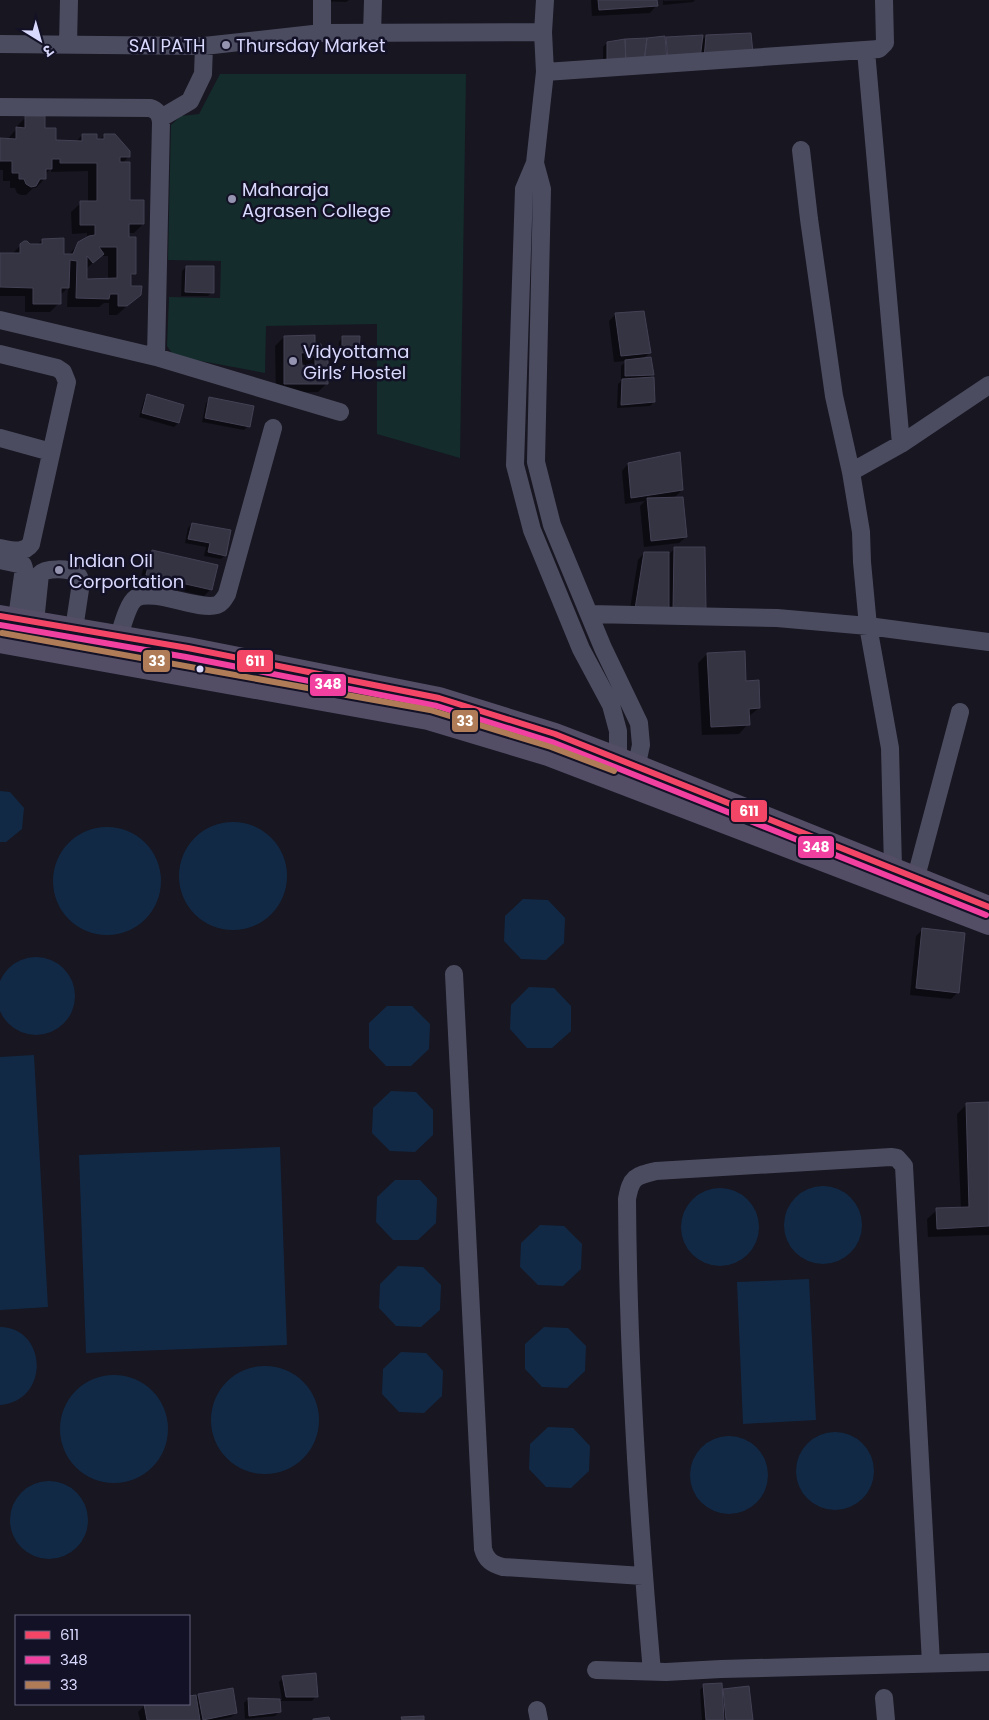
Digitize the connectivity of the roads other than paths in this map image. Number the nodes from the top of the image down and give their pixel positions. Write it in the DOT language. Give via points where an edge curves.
graph roads {
  1 [pos="70,0"];
  2 [pos="317,0"];
  3 [pos="373,0"];
  4 [pos="545,0"];
  5 [pos="884,0"];
  6 [pos="543,32"];
  7 [pos="322,33"];
  8 [pos="372,34"];
  9 [pos="0,44"];
  10 [pos="68,45"];
  11 [pos="204,46"];
  12 [pos="866,51"];
  13 [pos="545,72"];
  14 [pos="0,107"];
  15 [pos="161,118"];
  16 [pos="801,150"];
  17 [pos="535,163"];
  18 [pos="0,320"];
  19 [pos="0,354"];
  20 [pos="156,357"];
  21 [pos="989,385"];
  22 [pos="340,412"];
  23 [pos="272,428"];
  24 [pos="0,438"];
  25 [pos="901,444"];
  26 [pos="52,452"];
  27 [pos="851,472"];
  28 [pos="0,548"];
  29 [pos="0,560"];
  30 [pos="589,614"];
  31 [pos="17,619"];
  32 [pos="868,626"];
  33 [pos="74,629"];
  34 [pos="119,636"];
  35 [pos="0,642"];
  36 [pos="989,642"];
  37 [pos="960,712"];
  38 [pos="629,771"];
  39 [pos="893,868"];
  40 [pos="916,877"];
  41 [pos="989,907"];
  42 [pos="989,924"];
  43 [pos="454,974"];
  44 [pos="643,1576"];
  45 [pos="989,1662"];
  46 [pos="931,1663"];
  47 [pos="596,1670"];
  48 [pos="652,1672"];
  49 [pos="884,1698"];
  50 [pos="886,1720"];
  1 -- 10 [label="street"];
  2 -- 7 [label="street"];
  3 -- 8 [label="street"];
  4 -- 6 [label="street"];
  5 -- 12 [label="street" via="885,43 879,49"];
  6 -- 8 [label="street, SAI PATH"];
  6 -- 13 [label="street"];
  7 -- 8 [label="street, SAI PATH"];
  7 -- 11 [label="street, SAI PATH"];
  9 -- 10 [label="street, SAI PATH"];
  10 -- 11 [label="street, SAI PATH"];
  11 -- 15 [label="street" via="203,74 190,101"];
  12 -- 13 [label="street"];
  12 -- 25 [label="street"];
  13 -- 17 [label="street"];
  14 -- 15 [label="street" via="150,108 156,110"];
  15 -- 20 [label="street"];
  16 -- 27 [label="street" via="834,396"];
  17 -- 30 [label="street" via="542,189 536,462 552,525"];
  17 -- 38 [label="street" via="524,189 515,465 532,530 581,648 611,705"];
  18 -- 20 [label="street"];
  19 -- 26 [label="street" via="57,368 66,376 68,382"];
  20 -- 22 [label="street"];
  21 -- 25 [label="street"];
  23 -- 34 [label="street" via="223,602 205,605 160,597 136,598 130,604"];
  24 -- 26 [label="street"];
  25 -- 27 [label="street"];
  26 -- 28 [label="street" via="31,544 22,551"];
  27 -- 32 [label="street"];
  29 -- 31 [label="street" via="19,563 24,568"];
  30 -- 32 [label="street" via="777,618"];
  30 -- 38 [label="street" via="639,723 641,745"];
  31 -- 33 [label="main road"];
  31 -- 33 [label="street" via="40,574 46,569 72,571 80,584"];
  32 -- 36 [label="street"];
  32 -- 39 [label="street" via="890,748"];
  33 -- 34 [label="main road"];
  34 -- 38 [label="main road" via="439,698 555,734"];
  35 -- 38 [label="main road" via="428,719 548,755 611,779"];
  37 -- 40 [label="street"];
  38 -- 39 [label="main road"];
  38 -- 42 [label="main road"];
  39 -- 40 [label="main road"];
  40 -- 41 [label="main road"];
  43 -- 44 [label="street" via="485,1558 503,1566"];
  44 -- 46 [label="street" via="628,1304 626,1199 629,1184 636,1176 656,1171 898,1158 904,1166"];
  44 -- 48 [label="street"];
  45 -- 46 [label="street"];
  46 -- 48 [label="street"];
  47 -- 48 [label="street"];
  49 -- 50 [label="street"];
}
